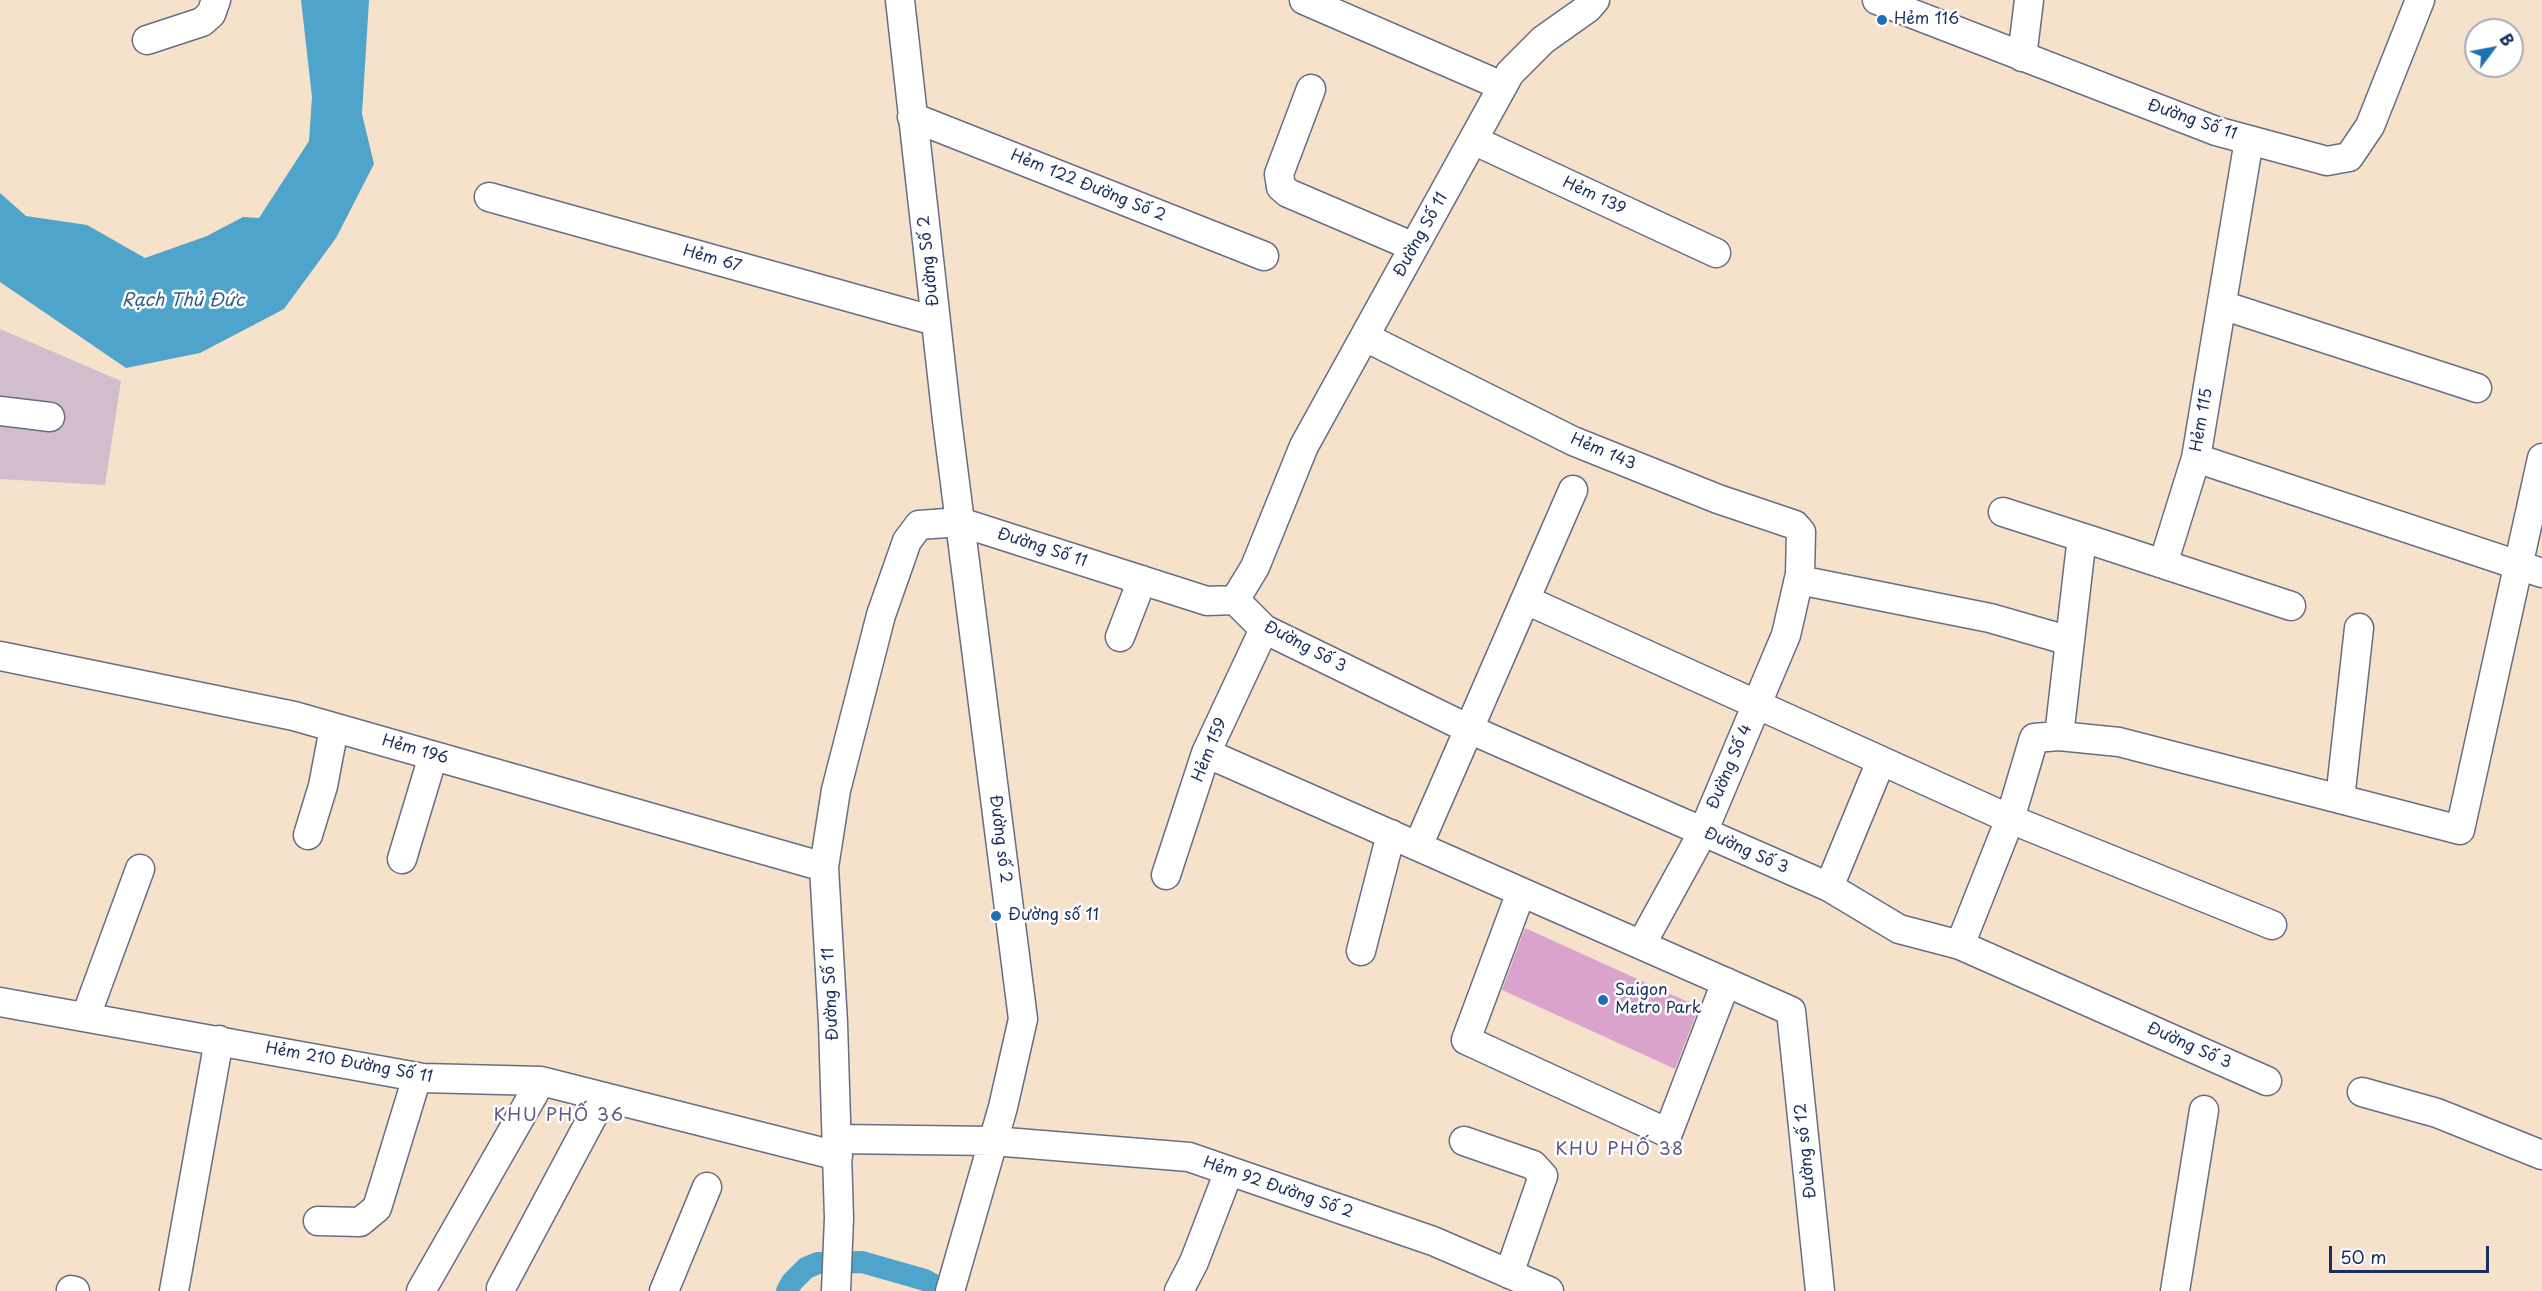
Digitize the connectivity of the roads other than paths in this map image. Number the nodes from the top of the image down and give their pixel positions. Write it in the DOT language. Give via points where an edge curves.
graph roads {
  1 [pos="216,0"];
  2 [pos="900,0"];
  3 [pos="1304,0"];
  4 [pos="1595,0"];
  5 [pos="1877,0"];
  6 [pos="2029,0"];
  7 [pos="2420,0"];
  8 [pos="147,40"];
  9 [pos="2022,57"];
  10 [pos="1502,86"];
  11 [pos="1311,89"];
  12 [pos="912,117"];
  13 [pos="1473,140"];
  14 [pos="2249,140"];
  15 [pos="489,197"];
  16 [pos="1414,247"];
  17 [pos="1716,253"];
  18 [pos="1264,255"];
  19 [pos="2222,305"];
  20 [pos="935,321"];
  21 [pos="1365,337"];
  22 [pos="2477,388"];
  23 [pos="0,411"];
  24 [pos="50,417"];
  25 [pos="2196,458"];
  26 [pos="2542,458"];
  27 [pos="1573,490"];
  28 [pos="2003,512"];
  29 [pos="960,522"];
  30 [pos="2087,539"];
  31 [pos="2163,564"];
  32 [pos="2530,569"];
  33 [pos="1142,580"];
  34 [pos="1799,580"];
  35 [pos="1235,600"];
  36 [pos="1526,600"];
  37 [pos="2291,606"];
  38 [pos="2360,628"];
  39 [pos="1264,629"];
  40 [pos="1120,637"];
  41 [pos="2070,641"];
  42 [pos="0,656"];
  43 [pos="1756,704"];
  44 [pos="334,728"];
  45 [pos="1469,729"];
  46 [pos="2059,736"];
  47 [pos="1206,753"];
  48 [pos="434,756"];
  49 [pos="1881,760"];
  50 [pos="2340,799"];
  51 [pos="2010,819"];
  52 [pos="1703,832"];
  53 [pos="1392,834"];
  54 [pos="308,835"];
  55 [pos="1418,846"];
  56 [pos="402,859"];
  57 [pos="824,867"];
  58 [pos="140,869"];
  59 [pos="1166,876"];
  60 [pos="1829,887"];
  61 [pos="1521,891"];
  62 [pos="2272,925"];
  63 [pos="1641,945"];
  64 [pos="1960,945"];
  65 [pos="1361,951"];
  66 [pos="1726,982"];
  67 [pos="0,1002"];
  68 [pos="86,1016"];
  69 [pos="219,1040"];
  70 [pos="417,1077"];
  71 [pos="2267,1081"];
  72 [pos="541,1082"];
  73 [pos="2362,1092"];
  74 [pos="603,1097"];
  75 [pos="2204,1110"];
  76 [pos="993,1141"];
  77 [pos="1464,1141"];
  78 [pos="837,1148"];
  79 [pos="2542,1155"];
  80 [pos="1229,1171"];
  81 [pos="707,1187"];
  82 [pos="318,1221"];
  83 [pos="1509,1274"];
  84 [pos="501,1288"];
  85 [pos="174,1291"];
  86 [pos="421,1291"];
  87 [pos="664,1291"];
  88 [pos="836,1291"];
  89 [pos="950,1291"];
  90 [pos="1179,1291"];
  91 [pos="1549,1291"];
  92 [pos="1820,1291"];
  93 [pos="2175,1291"];
  1 -- 8 [label="street" via="211,14 202,21"];
  2 -- 12 [label="street, Đường Số 2"];
  3 -- 10 [label="street"];
  4 -- 10 [label="street, Đường Số 11" via="1543,40"];
  5 -- 9 [label="street, Đường Số 11"];
  6 -- 9 [label="street"];
  7 -- 14 [label="street, Đường Số 11" via="2370,126 2349,157 2327,161"];
  9 -- 14 [label="street, Đường Số 11"];
  10 -- 13 [label="street, Đường Số 11"];
  11 -- 16 [label="street" via="1279,174 1281,187"];
  12 -- 18 [label="street, Hẻm 122 Đường Số 2"];
  12 -- 20 [label="street, Đường Số 2"];
  13 -- 16 [label="street, Đường Số 11"];
  13 -- 17 [label="street, Hẻm 139"];
  14 -- 19 [label="street, Hẻm 115"];
  15 -- 20 [label="street, Hẻm 67"];
  16 -- 21 [label="street, Đường Số 11"];
  19 -- 22 [label="street"];
  19 -- 25 [label="street, Hẻm 115"];
  20 -- 29 [label="street, Đường Số 2"];
  21 -- 34 [label="street, Hẻm 143" via="1573,441 1795,525 1802,536"];
  21 -- 35 [label="street, Đường Số 11" via="1304,446 1255,567"];
  23 -- 24 [label="street"];
  25 -- 31 [label="street, Hẻm 115"];
  25 -- 32 [label="street"];
  26 -- 32 [label="street"];
  27 -- 36 [label="street"];
  28 -- 30 [label="street"];
  29 -- 33 [label="street, Đường Số 11"];
  29 -- 57 [label="street, Đường Số 11" via="919,525 908,541 881,615 836,790"];
  29 -- 76 [label="street, Đường số 2" via="1023,1019"];
  30 -- 31 [label="street"];
  30 -- 41 [label="street" via="2080,552"];
  31 -- 37 [label="street"];
  32 -- 50 [label="street" via="2460,830"];
  33 -- 35 [label="street, Đường Số 11" via="1207,601"];
  33 -- 40 [label="street"];
  34 -- 41 [label="street" via="1990,618"];
  34 -- 43 [label="street, Đường Số 4" via="1786,635"];
  35 -- 39 [label="street, Đường Số 3"];
  36 -- 43 [label="street"];
  36 -- 45 [label="street"];
  38 -- 50 [label="street"];
  39 -- 45 [label="street, Đường Số 3"];
  39 -- 47 [label="street, Hẻm 159"];
  41 -- 46 [label="street"];
  42 -- 44 [label="street, Hẻm 196" via="294,716"];
  43 -- 49 [label="street"];
  43 -- 52 [label="street, Đường Số 4"];
  44 -- 48 [label="street, Hẻm 196"];
  44 -- 54 [label="street" via="323,786"];
  45 -- 52 [label="street, Đường Số 3"];
  45 -- 55 [label="street"];
  46 -- 50 [label="street" via="2119,742"];
  46 -- 51 [label="street" via="2034,738"];
  47 -- 53 [label="street"];
  47 -- 59 [label="street, Hẻm 159"];
  48 -- 56 [label="street"];
  48 -- 57 [label="street, Hẻm 196"];
  49 -- 51 [label="street"];
  49 -- 60 [label="street"];
  51 -- 62 [label="street"];
  51 -- 64 [label="street"];
  52 -- 60 [label="street, Đường Số 3"];
  52 -- 63 [label="street, Đường Số 4"];
  53 -- 55 [label="street"];
  53 -- 65 [label="street"];
  55 -- 61 [label="street"];
  57 -- 78 [label="street, Đường Số 11"];
  58 -- 68 [label="street"];
  60 -- 64 [label="street, Đường Số 3" via="1899,929"];
  61 -- 63 [label="street"];
  61 -- 66 [label="street" via="1466,1040 1668,1133"];
  63 -- 66 [label="street"];
  64 -- 71 [label="street, Đường Số 3"];
  66 -- 92 [label="street, Đường số 12" via="1791,1011"];
  67 -- 68 [label="street, Hẻm 210 Đường Số 11"];
  68 -- 69 [label="street, Hẻm 210 Đường Số 11"];
  69 -- 70 [label="street, Hẻm 210 Đường Số 11"];
  69 -- 85 [label="street"];
  70 -- 72 [label="street, Hẻm 210 Đường Số 11"];
  70 -- 82 [label="street" via="377,1208 360,1222"];
  72 -- 74 [label="street, Hẻm 210 Đường Số 11"];
  72 -- 86 [label="street"];
  73 -- 79 [label="street" via="2437,1113"];
  74 -- 78 [label="street, Hẻm 210 Đường Số 11"];
  74 -- 84 [label="street"];
  75 -- 93 [label="street"];
  76 -- 78 [label="street, Hẻm 92 Đường Số 2"];
  76 -- 80 [label="street, Hẻm 92 Đường Số 2" via="1189,1157"];
  76 -- 89 [label="street, Đường số 2"];
  77 -- 83 [label="street" via="1533,1165 1543,1176"];
  78 -- 88 [label="street, Đường Số 11"];
  80 -- 83 [label="street, Hẻm 92 Đường Số 2" via="1433,1242"];
  80 -- 90 [label="street"];
  81 -- 87 [label="street"];
  83 -- 91 [label="street, Hẻm 92 Đường Số 2"];
}
